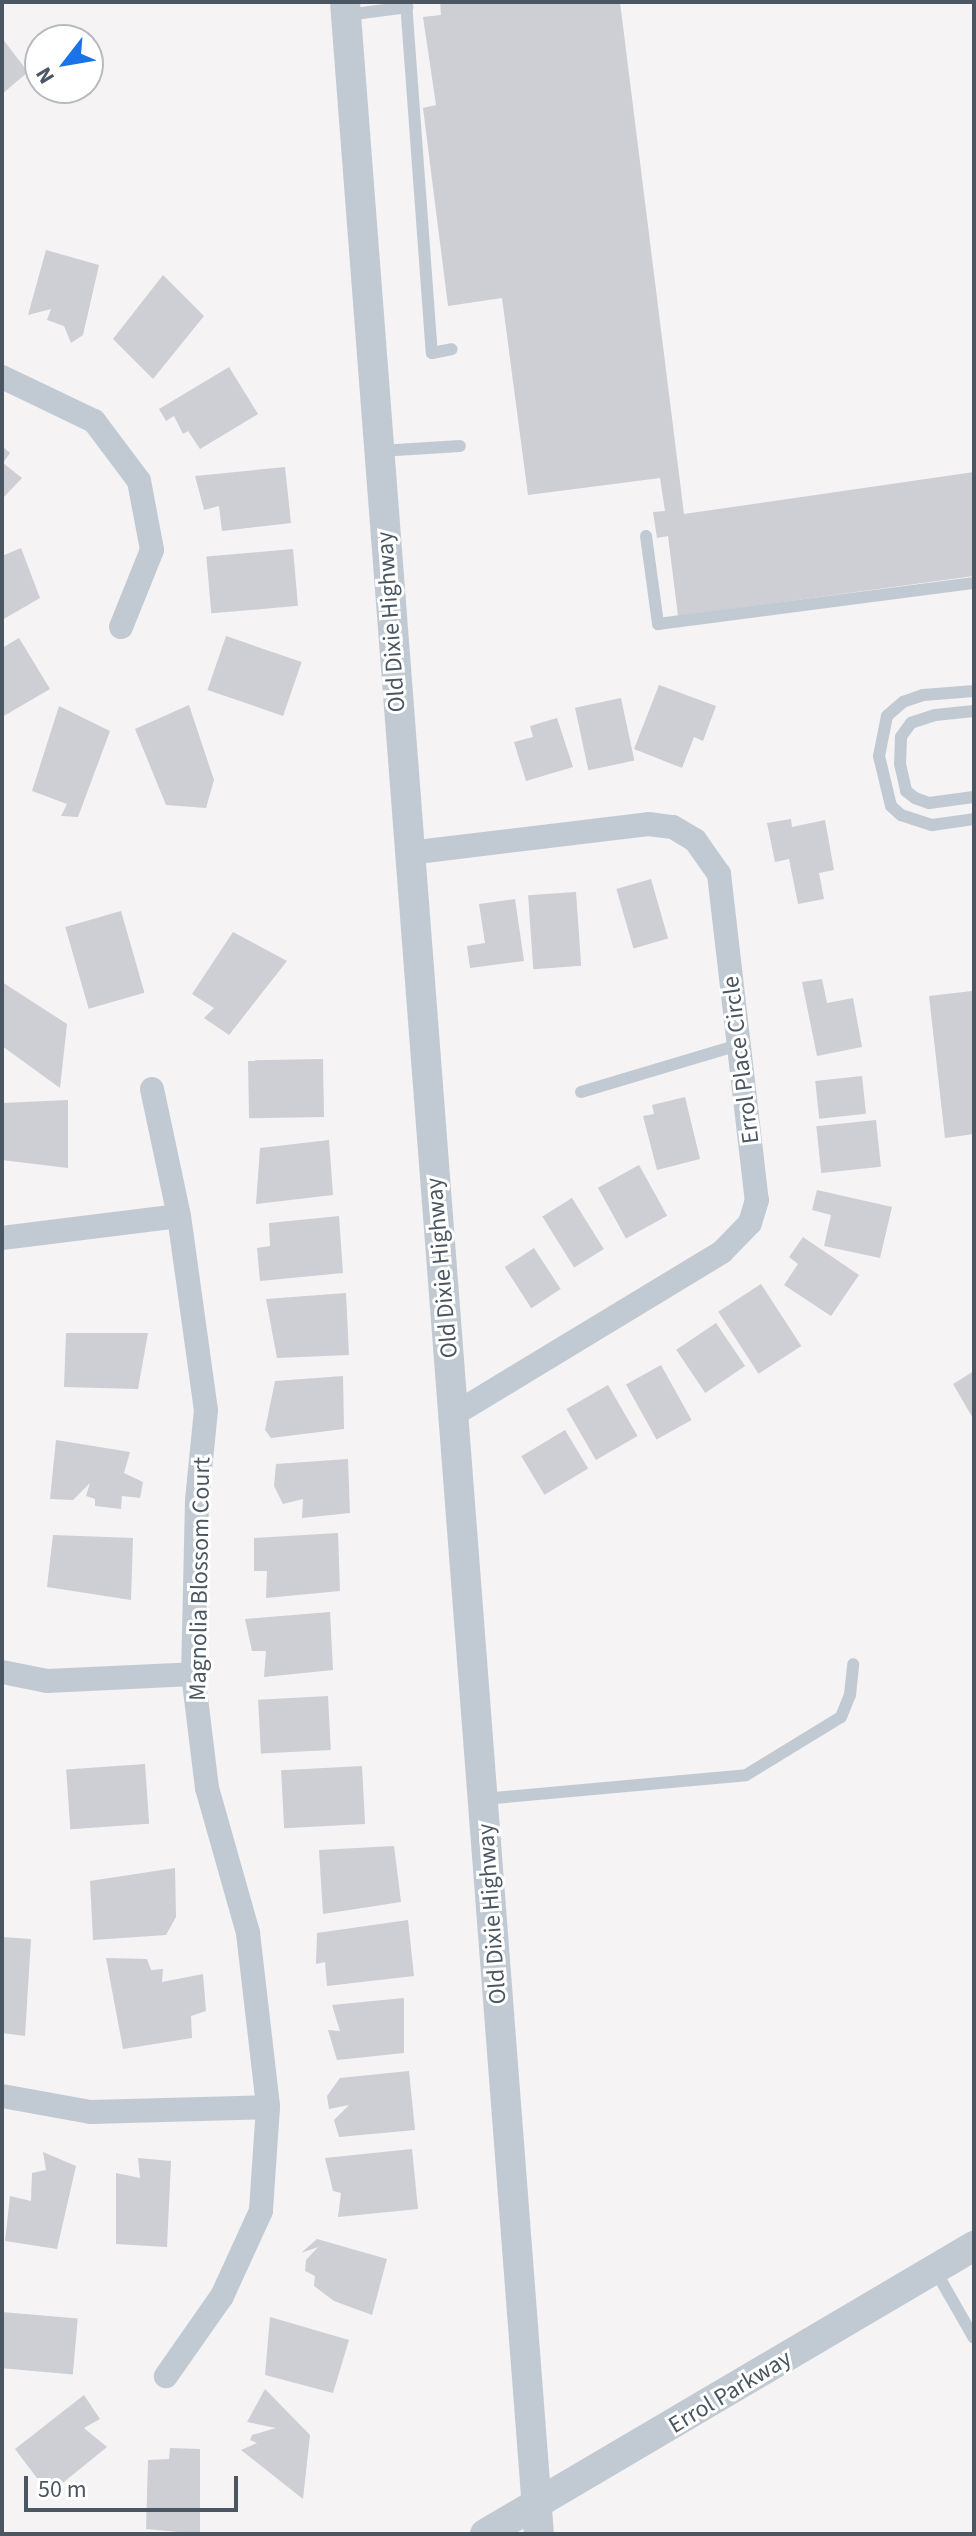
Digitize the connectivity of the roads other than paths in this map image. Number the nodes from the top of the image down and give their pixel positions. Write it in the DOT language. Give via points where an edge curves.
graph roads {
  1 [pos="407,5"];
  2 [pos="345,8"];
  3 [pos="452,349"];
  4 [pos="2,377"];
  5 [pos="460,446"];
  6 [pos="378,451"];
  7 [pos="646,536"];
  8 [pos="974,583"];
  9 [pos="121,627"];
  10 [pos="974,691"];
  11 [pos="974,711"];
  12 [pos="974,797"];
  13 [pos="974,819"];
  14 [pos="409,853"];
  15 [pos="739,1045"];
  16 [pos="152,1089"];
  17 [pos="581,1092"];
  18 [pos="179,1216"];
  19 [pos="2,1238"];
  20 [pos="453,1415"];
  21 [pos="853,1664"];
  22 [pos="2,1672"];
  23 [pos="193,1674"];
  24 [pos="484,1799"];
  25 [pos="2,2096"];
  26 [pos="268,2107"];
  27 [pos="974,2246"];
  28 [pos="935,2270"];
  29 [pos="974,2338"];
  30 [pos="166,2376"];
  31 [pos="538,2519"];
  32 [pos="485,2534"];
  1 -- 2 [label="lane"];
  1 -- 3 [label="lane" via="432,353"];
  2 -- 6 [label="street, Old Dixie Highway"];
  4 -- 9 [label="street" via="94,421 139,481 152,550"];
  5 -- 6 [label="lane"];
  6 -- 14 [label="street, Old Dixie Highway"];
  7 -- 8 [label="lane" via="658,624"];
  10 -- 13 [label="lane" via="903,702 887,716 879,756 891,806 901,815 932,825"];
  11 -- 12 [label="lane" via="911,723 901,737 900,764 906,791 915,798 929,803"];
  14 -- 15 [label="street, Errol Place Circle" via="648,824 673,827 695,840 719,874"];
  14 -- 20 [label="street, Old Dixie Highway"];
  15 -- 17 [label="lane"];
  15 -- 20 [label="street, Errol Place Circle" via="757,1200 739,1238"];
  16 -- 18 [label="street, Magnolia Blossom Court"];
  18 -- 19 [label="street"];
  18 -- 23 [label="street, Magnolia Blossom Court" via="206,1410 197,1500"];
  20 -- 24 [label="street, Old Dixie Highway"];
  21 -- 24 [label="lane" via="841,1717 746,1775"];
  22 -- 23 [label="street" via="47,1681"];
  23 -- 26 [label="street, Magnolia Blossom Court" via="207,1788 248,1933"];
  24 -- 31 [label="street, Old Dixie Highway"];
  25 -- 26 [label="street" via="91,2112"];
  26 -- 30 [label="street, Magnolia Blossom Court" via="261,2211 222,2296"];
  27 -- 28 [label="street, Errol Parkway"];
  28 -- 29 [label="lane"];
  28 -- 31 [label="street, Errol Parkway"];
  31 -- 32 [label="street, Errol Parkway"];
}
